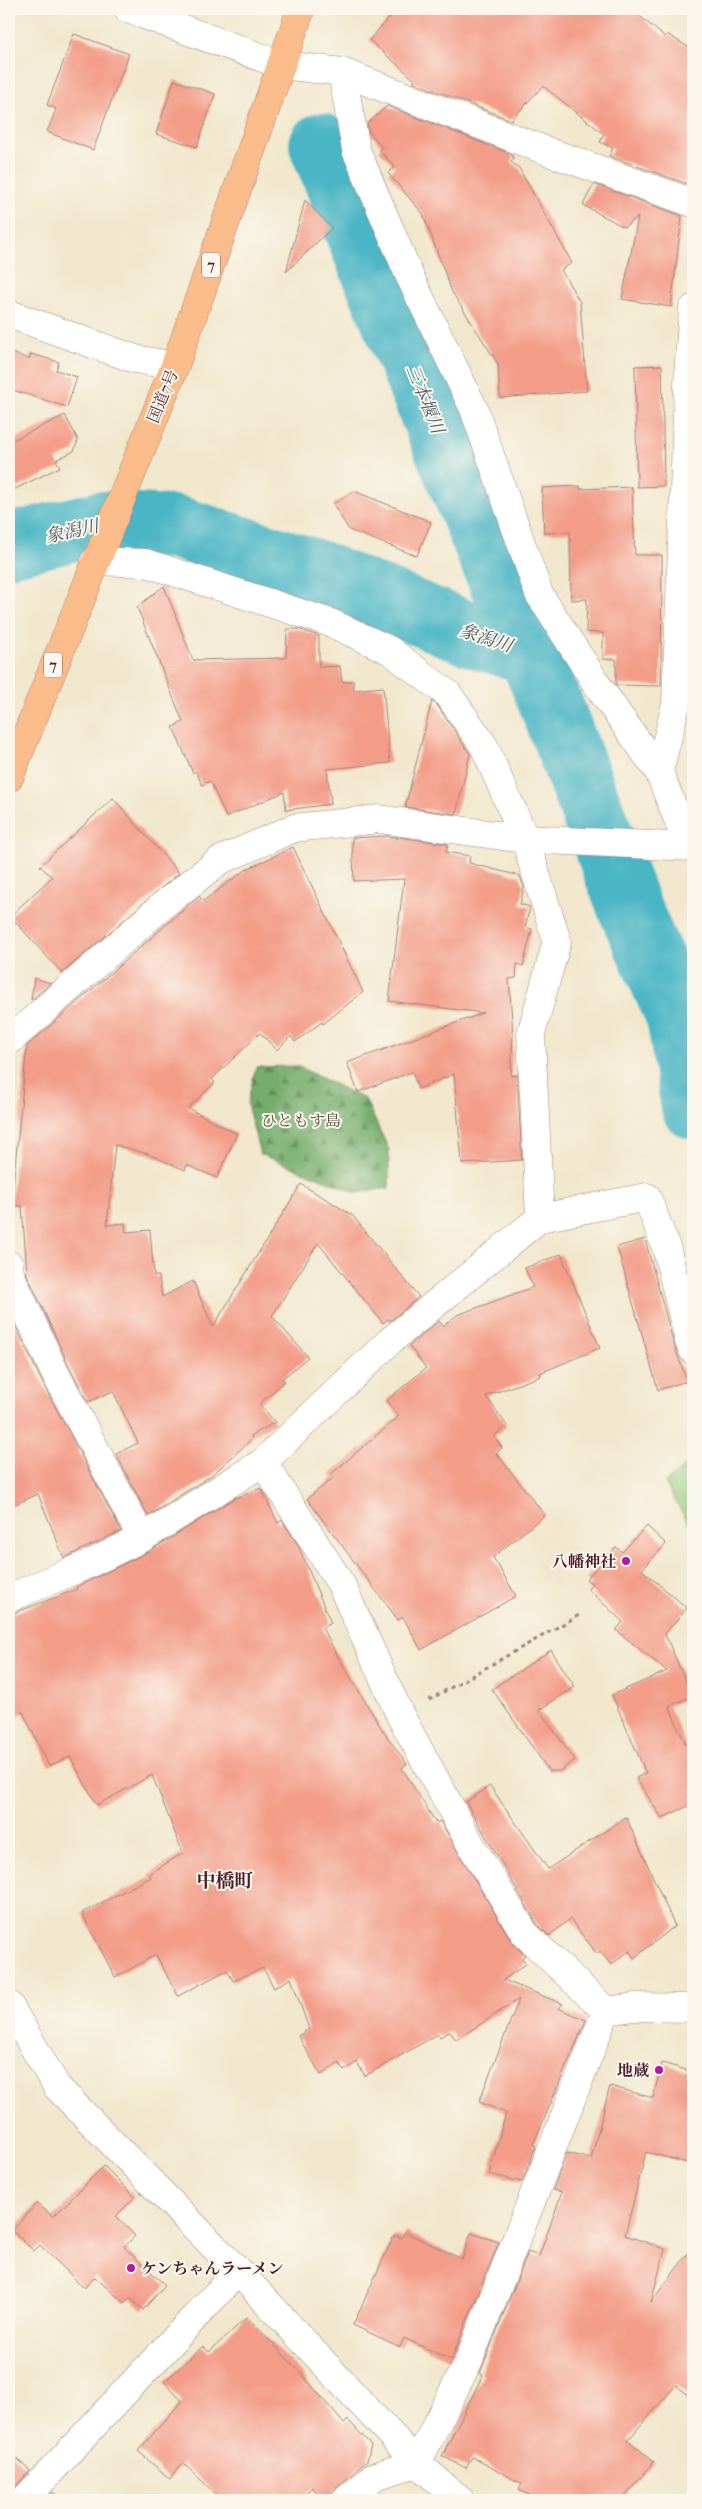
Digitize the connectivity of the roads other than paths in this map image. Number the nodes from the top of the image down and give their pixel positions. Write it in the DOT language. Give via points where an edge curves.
graph roads {
  1 [pos="128,9"];
  2 [pos="301,9"];
  3 [pos="282,65"];
  4 [pos="342,72"];
  5 [pos="693,203"];
  6 [pos="693,309"];
  7 [pos="9,314"];
  8 [pos="175,366"];
  9 [pos="96,557"];
  10 [pos="659,772"];
  11 [pos="9,778"];
  12 [pos="525,839"];
  13 [pos="683,846"];
  14 [pos="9,1041"];
  15 [pos="540,1218"];
  16 [pos="9,1264"];
  17 [pos="693,1350"];
  18 [pos="263,1462"];
  19 [pos="142,1538"];
  20 [pos="9,1598"];
  21 [pos="9,2005"];
  22 [pos="693,2008"];
  23 [pos="606,2011"];
  24 [pos="238,2271"];
  25 [pos="417,2463"];
  26 [pos="24,2500"];
  27 [pos="346,2500"];
  28 [pos="460,2500"];
  1 -- 3 [label="street"];
  2 -- 3 [label="highway, 国道7号 / 7"];
  3 -- 4 [label="street"];
  3 -- 8 [label="highway, 国道7号 / 7"];
  4 -- 5 [label="street"];
  4 -- 10 [label="street" via="356,150 410,277 474,409 539,594 598,686"];
  6 -- 10 [label="street" via="676,704"];
  7 -- 8 [label="street" via="135,359"];
  8 -- 9 [label="highway, 国道7号 / 7"];
  9 -- 11 [label="highway, 国道7号 / 7"];
  9 -- 12 [label="street" via="146,563 331,622 389,650 448,694 484,746"];
  10 -- 13 [label="street"];
  12 -- 13 [label="street"];
  12 -- 14 [label="street" via="379,819 294,828 219,861"];
  12 -- 15 [label="street" via="557,941 531,1034"];
  15 -- 17 [label="street" via="647,1197 667,1250 688,1341"];
  15 -- 18 [label="street" via="390,1341"];
  16 -- 19 [label="street" via="10,1274 54,1371"];
  18 -- 19 [label="street"];
  18 -- 23 [label="street" via="341,1584 400,1715 524,1934"];
  19 -- 20 [label="street" via="91,1564"];
  21 -- 24 [label="street" via="57,2087"];
  22 -- 23 [label="street" via="634,2007"];
  23 -- 25 [label="street" via="469,2360"];
  24 -- 25 [label="street"];
  24 -- 26 [label="street"];
  25 -- 27 [label="street" via="375,2476"];
  25 -- 28 [label="street"];
}
